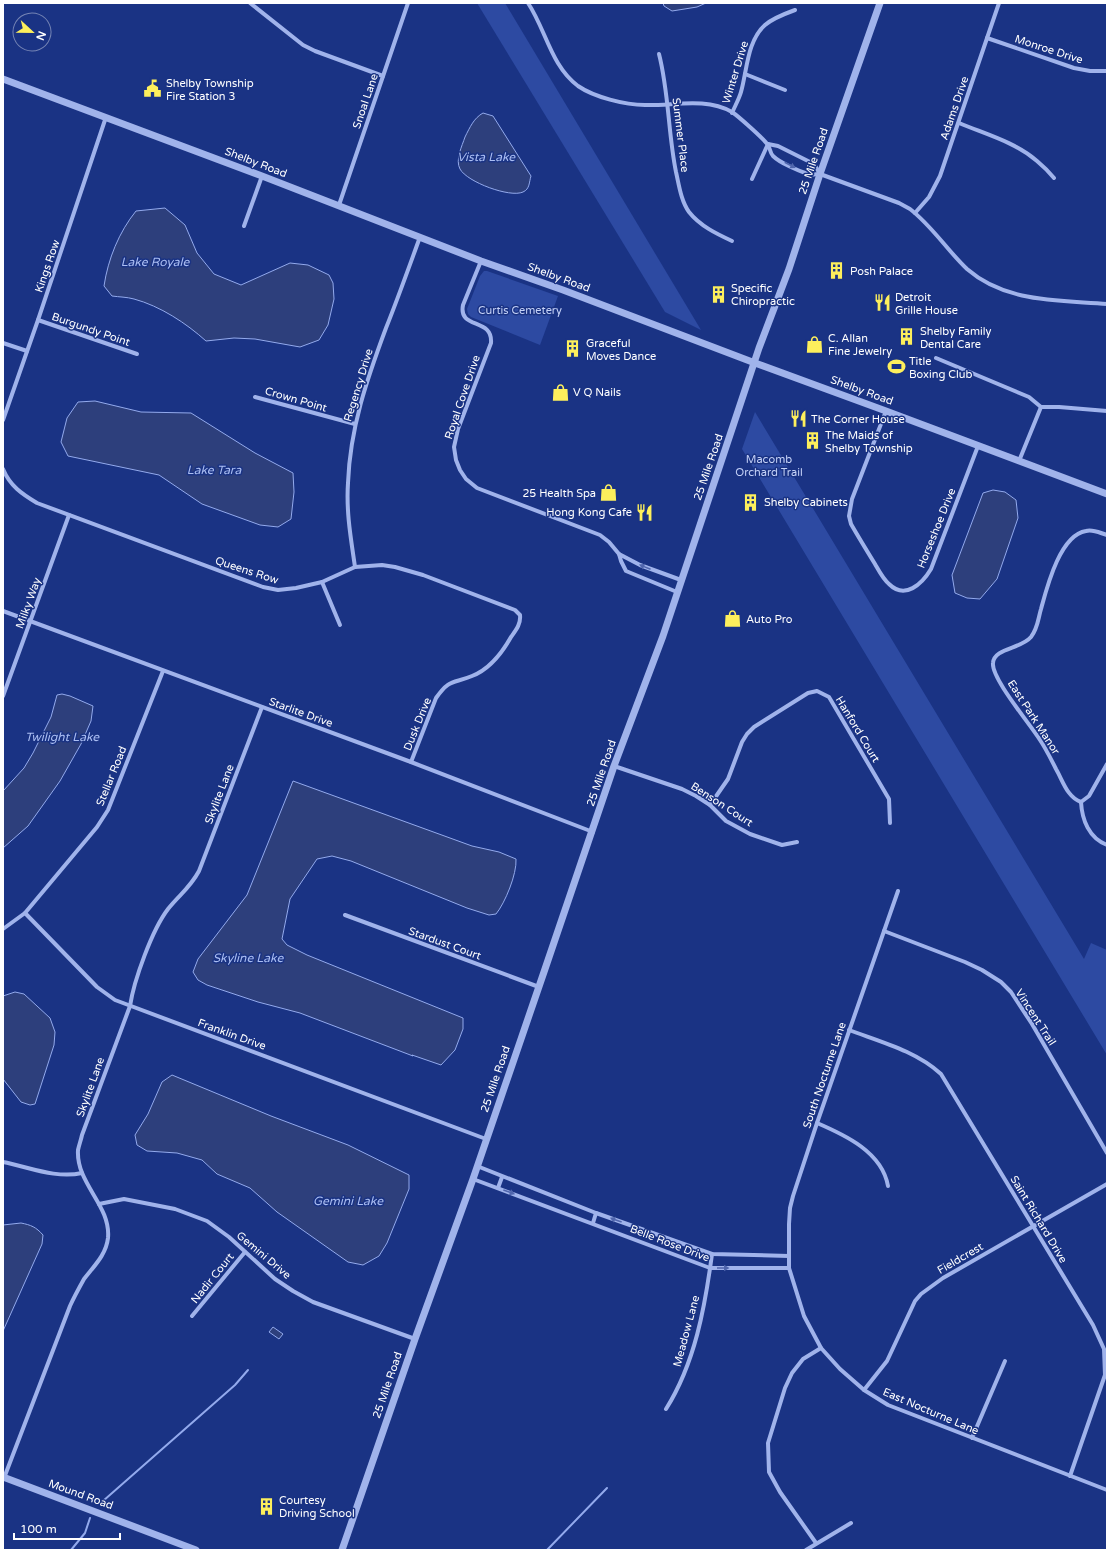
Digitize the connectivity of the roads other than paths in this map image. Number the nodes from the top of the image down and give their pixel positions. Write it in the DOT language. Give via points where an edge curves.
graph roads {
  1 [pos="250,3"];
  2 [pos="408,3"];
  3 [pos="528,3"];
  4 [pos="880,3"];
  5 [pos="999,3"];
  6 [pos="795,10"];
  7 [pos="988,38"];
  8 [pos="659,54"];
  9 [pos="1107,71"];
  10 [pos="745,74"];
  11 [pos="384,76"];
  12 [pos="3,79"];
  13 [pos="785,90"];
  14 [pos="667,105"];
  15 [pos="732,113"];
  16 [pos="106,117"];
  17 [pos="959,123"];
  18 [pos="768,144"];
  19 [pos="820,174"];
  20 [pos="262,176"];
  21 [pos="1054,178"];
  22 [pos="752,179"];
  23 [pos="339,205"];
  24 [pos="915,213"];
  25 [pos="244,226"];
  26 [pos="420,237"];
  27 [pos="732,242"];
  28 [pos="481,260"];
  29 [pos="1107,304"];
  30 [pos="38,320"];
  31 [pos="3,343"];
  32 [pos="27,352"];
  33 [pos="137,354"];
  34 [pos="936,358"];
  35 [pos="755,363"];
  36 [pos="255,397"];
  37 [pos="1041,407"];
  38 [pos="886,411"];
  39 [pos="1107,411"];
  40 [pos="3,420"];
  41 [pos="355,424"];
  42 [pos="978,446"];
  43 [pos="1019,461"];
  44 [pos="3,470"];
  45 [pos="1107,494"];
  46 [pos="69,515"];
  47 [pos="1107,535"];
  48 [pos="619,554"];
  49 [pos="356,568"];
  50 [pos="681,580"];
  51 [pos="322,582"];
  52 [pos="677,592"];
  53 [pos="3,611"];
  54 [pos="520,614"];
  55 [pos="30,621"];
  56 [pos="340,625"];
  57 [pos="163,671"];
  58 [pos="3,696"];
  59 [pos="262,707"];
  60 [pos="411,762"];
  61 [pos="1107,764"];
  62 [pos="614,766"];
  63 [pos="1081,802"];
  64 [pos="710,805"];
  65 [pos="890,823"];
  66 [pos="592,832"];
  67 [pos="797,842"];
  68 [pos="1107,845"];
  69 [pos="898,891"];
  70 [pos="25,913"];
  71 [pos="345,915"];
  72 [pos="3,929"];
  73 [pos="884,931"];
  74 [pos="539,987"];
  75 [pos="130,1006"];
  76 [pos="850,1030"];
  77 [pos="817,1123"];
  78 [pos="486,1139"];
  79 [pos="1107,1153"];
  80 [pos="3,1162"];
  81 [pos="477,1166"];
  82 [pos="82,1173"];
  83 [pos="502,1176"];
  84 [pos="473,1178"];
  85 [pos="1107,1184"];
  86 [pos="888,1186"];
  87 [pos="498,1188"];
  88 [pos="99,1204"];
  89 [pos="596,1212"];
  90 [pos="593,1223"];
  91 [pos="1034,1227"];
  92 [pos="245,1252"];
  93 [pos="712,1254"];
  94 [pos="789,1256"];
  95 [pos="710,1268"];
  96 [pos="790,1268"];
  97 [pos="192,1316"];
  98 [pos="414,1339"];
  99 [pos="821,1348"];
  100 [pos="1004,1361"];
  101 [pos="864,1390"];
  102 [pos="666,1409"];
  103 [pos="972,1438"];
  104 [pos="1070,1476"];
  105 [pos="3,1478"];
  106 [pos="1107,1490"];
  107 [pos="851,1523"];
  108 [pos="816,1543"];
  109 [pos="196,1550"];
  110 [pos="342,1550"];
  111 [pos="806,1550"];
  1 -- 11 [label="street" via="315,51"];
  2 -- 11 [label="street, Snoal Lane"];
  3 -- 14 [label="street" via="537,16 558,64 580,87 622,103 643,106"];
  4 -- 19 [label="street, 25 Mile Road"];
  5 -- 7 [label="street, Adams Drive"];
  6 -- 10 [label="street, Winter Drive" via="775,18 756,36"];
  7 -- 9 [label="street, Monroe Drive" via="1074,68"];
  7 -- 17 [label="street, Adams Drive"];
  8 -- 14 [label="street, Summer Place" via="664,72"];
  10 -- 13 [label="street"];
  10 -- 15 [label="street, Winter Drive"];
  11 -- 23 [label="street, Snoal Lane"];
  12 -- 16 [label="street, Shelby Road"];
  14 -- 15 [label="street" via="705,104"];
  14 -- 27 [label="street, Summer Place" via="671,145 685,205 697,221"];
  15 -- 18 [label="street"];
  16 -- 20 [label="street, Shelby Road"];
  16 -- 30 [label="street, Kings Row"];
  17 -- 21 [label="street" via="1019,149 1036,160"];
  17 -- 24 [label="street, Adams Drive" via="935,186"];
  18 -- 19 [label="street" via="778,146 814,164"];
  18 -- 19 [label="street, one-way" via="772,155 791,166 810,175"];
  18 -- 22 [label="street"];
  19 -- 24 [label="street" via="899,203"];
  19 -- 35 [label="street, 25 Mile Road"];
  20 -- 23 [label="street, Shelby Road"];
  20 -- 25 [label="street"];
  23 -- 26 [label="street, Shelby Road"];
  24 -- 29 [label="street" via="968,269 998,289 1032,298"];
  26 -- 28 [label="street, Shelby Road"];
  26 -- 41 [label="street, Regency Drive" via="366,384"];
  28 -- 35 [label="street, Shelby Road"];
  28 -- 48 [label="street, Royal Cove Drive" via="462,312 467,320 486,328 490,333 490,343 456,436 455,454 460,470 477,488 600,535"];
  30 -- 32 [label="street, Kings Row"];
  30 -- 33 [label="street, Burgundy Point"];
  31 -- 32 [label="street"];
  32 -- 40 [label="street, Kings Row"];
  34 -- 37 [label="street" via="1029,397"];
  35 -- 38 [label="street, Shelby Road"];
  35 -- 50 [label="street, 25 Mile Road"];
  36 -- 41 [label="street, Crown Point"];
  37 -- 39 [label="street"];
  37 -- 43 [label="street"];
  38 -- 42 [label="street, Shelby Road"];
  38 -- 42 [label="street, Horseshoe Drive" via="855,491 849,516 868,553 892,587 900,590 911,589 926,578 931,570"];
  41 -- 49 [label="street, Regency Drive" via="348,504"];
  42 -- 43 [label="street, Shelby Road"];
  43 -- 45 [label="street, Shelby Road"];
  44 -- 46 [label="street, Queens Row" via="11,484 22,494 37,503"];
  46 -- 51 [label="street, Queens Row" via="263,587 278,590"];
  46 -- 55 [label="street, Milky Way"];
  47 -- 63 [label="street, East Park Manor" via="1093,530 1077,534 1070,541 1059,558 1049,582 1037,628 1030,638 1021,644 998,652 992,665 1005,692 1040,740 1070,796"];
  50 -- 48 [label="street, Royal Cove Drive, one-way" via="640,565"];
  48 -- 52 [label="street, Royal Cove Drive" via="626,571"];
  49 -- 51 [label="street, Queens Row"];
  49 -- 54 [label="street, Queens Row" via="396,566"];
  50 -- 52 [label="street, 25 Mile Road"];
  51 -- 56 [label="street"];
  52 -- 62 [label="street, 25 Mile Road"];
  53 -- 55 [label="street, Starlite Drive"];
  54 -- 60 [label="street, Dusk Drive" via="518,627 494,661 471,677 454,681 441,691"];
  55 -- 57 [label="street, Starlite Drive"];
  55 -- 58 [label="street, Milky Way"];
  57 -- 59 [label="street, Starlite Drive"];
  57 -- 70 [label="street, Stellar Road" via="108,810 97,827"];
  59 -- 60 [label="street, Starlite Drive"];
  59 -- 75 [label="street, Skylite Lane" via="199,871 193,883 159,922 133,988"];
  60 -- 66 [label="street, Starlite Drive"];
  61 -- 63 [label="street" via="1089,796"];
  62 -- 64 [label="street, Benson Court" via="682,789"];
  62 -- 66 [label="street, 25 Mile Road"];
  63 -- 68 [label="street" via="1082,814 1089,831 1101,843"];
  64 -- 65 [label="street, Hanford Court" via="728,779 747,734 764,720 808,693 817,691 829,697 889,799"];
  64 -- 67 [label="street, Benson Court" via="726,820 750,834 782,845"];
  66 -- 74 [label="street, 25 Mile Road"];
  69 -- 73 [label="street, South Nocturne Lane"];
  70 -- 72 [label="street"];
  70 -- 75 [label="street, Franklin Drive" via="97,987 115,1000"];
  71 -- 74 [label="street, Stardust Court"];
  73 -- 76 [label="street, South Nocturne Lane"];
  73 -- 79 [label="street, Vincent Trail" via="982,970 1001,982 1011,992 1032,1024"];
  74 -- 78 [label="street, 25 Mile Road"];
  75 -- 78 [label="street, Franklin Drive"];
  75 -- 82 [label="street, Skylite Lane" via="82,1135 78,1150"];
  76 -- 77 [label="street, South Nocturne Lane"];
  76 -- 91 [label="street, Saint Richard Drive" via="914,1055 941,1074"];
  77 -- 86 [label="street" via="844,1135 864,1149 881,1167"];
  77 -- 94 [label="street, South Nocturne Lane" via="790,1208"];
  78 -- 81 [label="street, 25 Mile Road"];
  80 -- 82 [label="street" via="49,1173 71,1176"];
  81 -- 83 [label="street, Belle Rose Drive"];
  81 -- 84 [label="street, 25 Mile Road"];
  82 -- 88 [label="street, Skylite Lane"];
  83 -- 87 [label="street"];
  83 -- 89 [label="street, Belle Rose Drive"];
  84 -- 87 [label="street, Belle Rose Drive"];
  84 -- 98 [label="street, 25 Mile Road"];
  85 -- 91 [label="street, Fieldcrest"];
  87 -- 90 [label="street, Belle Rose Drive, one-way"];
  88 -- 92 [label="street, Gemini Drive" via="124,1199 175,1209 207,1221"];
  88 -- 105 [label="street, Skylite Lane" via="108,1225 105,1251 78,1289 70,1306"];
  89 -- 90 [label="street"];
  93 -- 89 [label="street, Belle Rose Drive, one-way"];
  90 -- 95 [label="street, Belle Rose Drive"];
  91 -- 101 [label="street, Fieldcrest" via="943,1278 921,1294 911,1309 887,1361"];
  91 -- 104 [label="street, Saint Richard Drive" via="1093,1325 1104,1349 1105,1375"];
  92 -- 97 [label="street, Nadir Court"];
  92 -- 98 [label="street, Gemini Drive" via="275,1278 313,1302"];
  93 -- 94 [label="street, Belle Rose Drive"];
  93 -- 95 [label="street, Meadow Lane"];
  94 -- 96 [label="street, South Nocturne Lane"];
  95 -- 96 [label="street, Belle Rose Drive, one-way"];
  95 -- 102 [label="street, Meadow Lane" via="694,1346 676,1393"];
  96 -- 99 [label="street, East Nocturne Lane" via="804,1316"];
  98 -- 110 [label="street, 25 Mile Road"];
  99 -- 101 [label="street, East Nocturne Lane"];
  99 -- 108 [label="street" via="804,1359 792,1373 768,1443 769,1472"];
  100 -- 103 [label="street"];
  101 -- 103 [label="street, East Nocturne Lane" via="888,1405"];
  103 -- 104 [label="street, East Nocturne Lane"];
  104 -- 106 [label="street, East Nocturne Lane"];
  105 -- 109 [label="street, Mound Road"];
  107 -- 108 [label="street"];
  108 -- 111 [label="street"];
}
